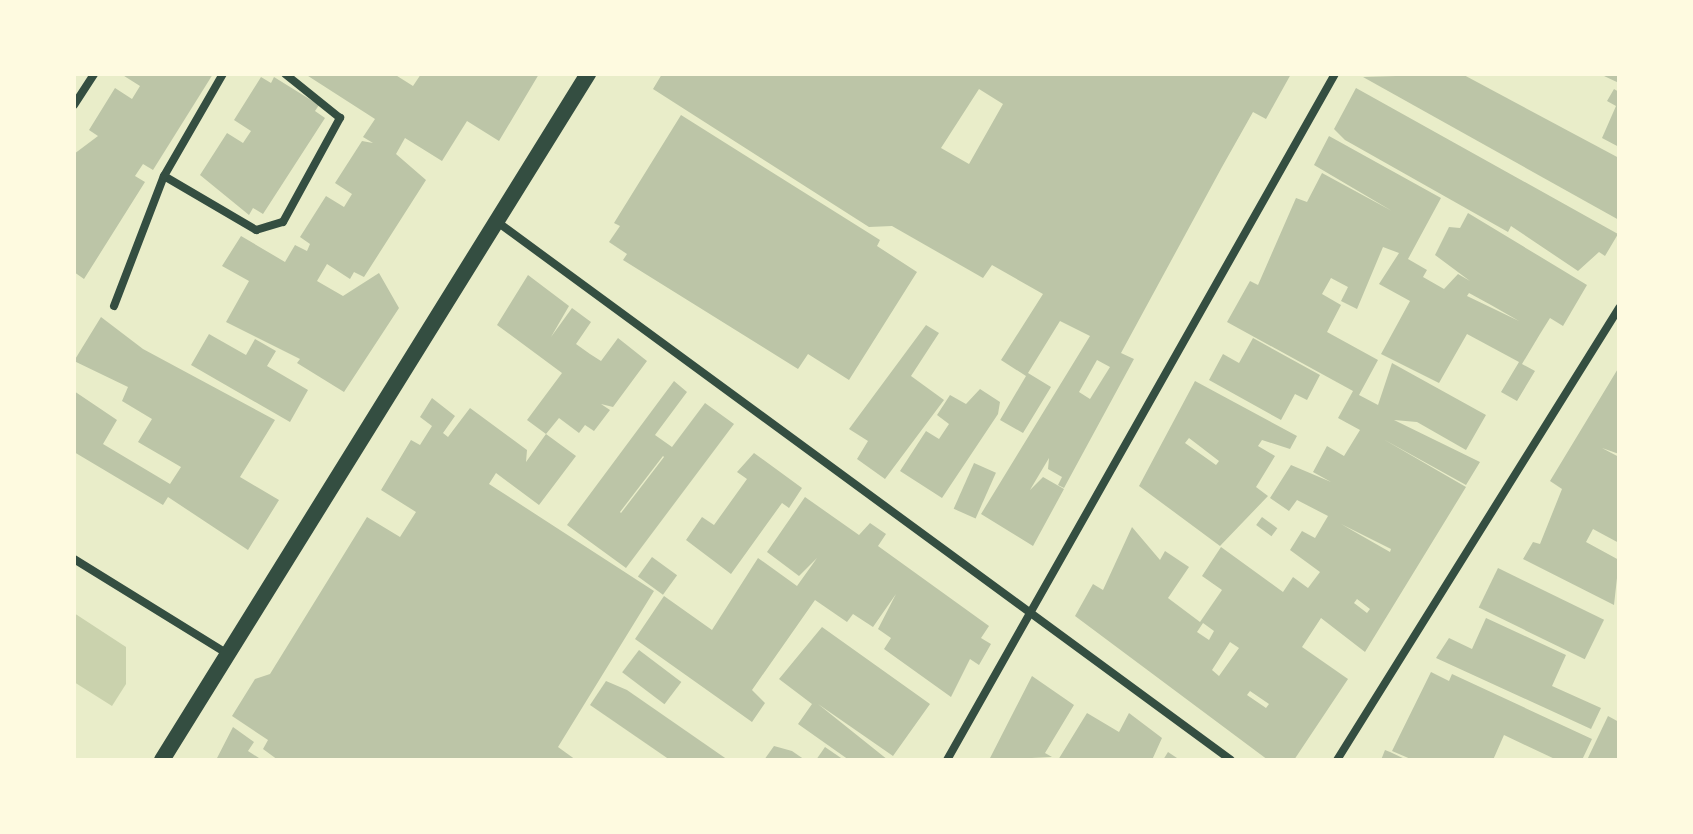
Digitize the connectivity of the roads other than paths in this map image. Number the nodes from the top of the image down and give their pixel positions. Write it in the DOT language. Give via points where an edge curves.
graph roads {
  1 [pos="94,74"];
  2 [pos="223,74"];
  3 [pos="285,74"];
  4 [pos="588,74"];
  5 [pos="1335,74"];
  6 [pos="74,105"];
  7 [pos="164,176"];
  8 [pos="496,221"];
  9 [pos="114,306"];
  10 [pos="1619,308"];
  11 [pos="74,559"];
  12 [pos="1028,616"];
  13 [pos="228,654"];
  14 [pos="162,760"];
  15 [pos="947,760"];
  16 [pos="1231,760"];
  17 [pos="1337,760"];
  1 -- 6 [label="street"];
  2 -- 7 [label="street"];
  3 -- 7 [label="street" via="340,118 283,222 247,227"];
  4 -- 8 [label="main road"];
  5 -- 12 [label="street"];
  7 -- 9 [label="street"];
  8 -- 12 [label="street"];
  8 -- 13 [label="main road"];
  10 -- 17 [label="street"];
  11 -- 13 [label="street"];
  12 -- 15 [label="street"];
  12 -- 16 [label="street"];
  13 -- 14 [label="main road"];
}
